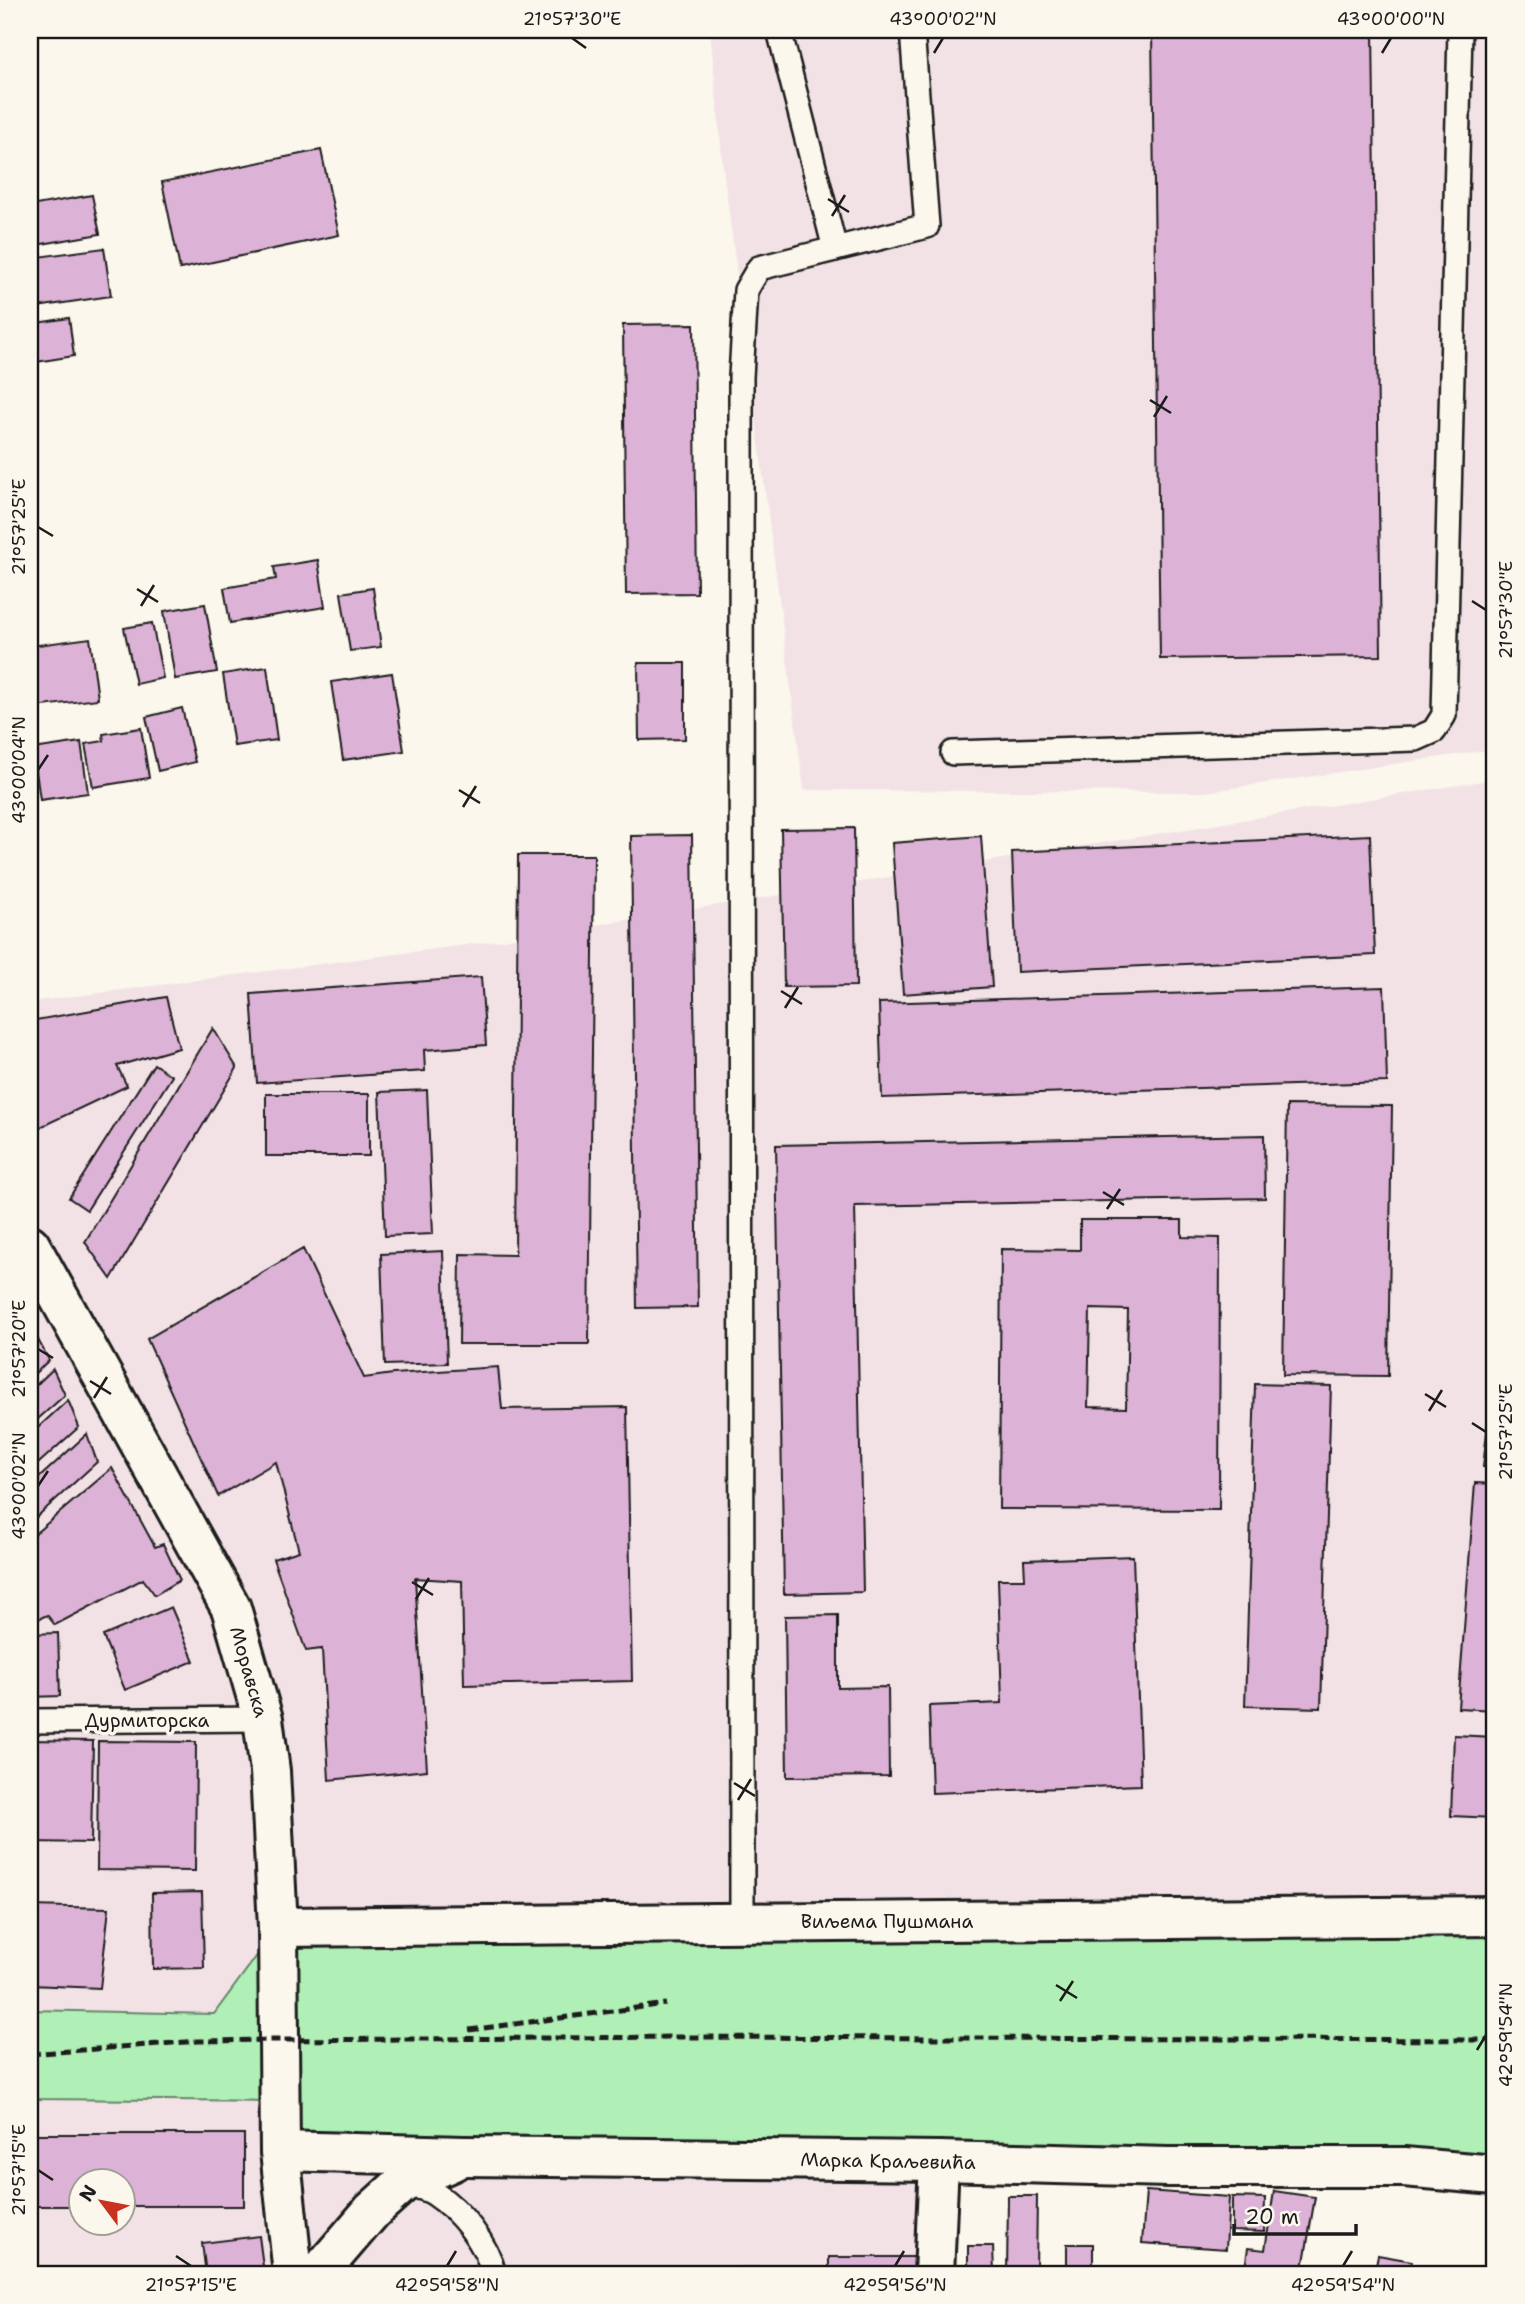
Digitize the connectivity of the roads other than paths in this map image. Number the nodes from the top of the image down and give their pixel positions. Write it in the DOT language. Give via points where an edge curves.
graph roads {
  1 [pos="779,30"];
  2 [pos="912,30"];
  3 [pos="1460,30"];
  4 [pos="835,249"];
  5 [pos="953,753"];
  6 [pos="30,1245"];
  7 [pos="263,1719"];
  8 [pos="30,1721"];
  9 [pos="1495,1916"];
  10 [pos="742,1922"];
  11 [pos="278,1927"];
  12 [pos="280,2151"];
  13 [pos="464,2156"];
  14 [pos="939,2161"];
  15 [pos="1495,2175"];
  16 [pos="403,2183"];
  17 [pos="293,2274"];
  18 [pos="318,2274"];
  19 [pos="495,2274"];
  20 [pos="933,2274"];
  1 -- 4 [label="lane"];
  2 -- 4 [label="lane" via="927,226"];
  3 -- 5 [label="lane" via="1444,715 1434,731 1416,739"];
  4 -- 10 [label="lane" via="759,268 746,289 745,302 741,377"];
  6 -- 7 [label="street, Моравска" via="231,1608"];
  7 -- 8 [label="lane, Дурмиторска"];
  7 -- 11 [label="street, Моравска"];
  9 -- 10 [label="street, Виљема Пушмана"];
  10 -- 11 [label="street, Виљема Пушмана"];
  11 -- 12 [label="street, Моравска"];
  12 -- 13 [label="street, Марка Краљевића"];
  12 -- 17 [label="street, Моравска"];
  13 -- 14 [label="street, Марка Краљевића"];
  13 -- 16 [label="street"];
  14 -- 15 [label="street, Марка Краљевића" via="1404,2167"];
  14 -- 20 [label="street"];
  16 -- 18 [label="street" via="372,2211"];
  16 -- 19 [label="lane" via="434,2192 462,2217 491,2260"];
}
